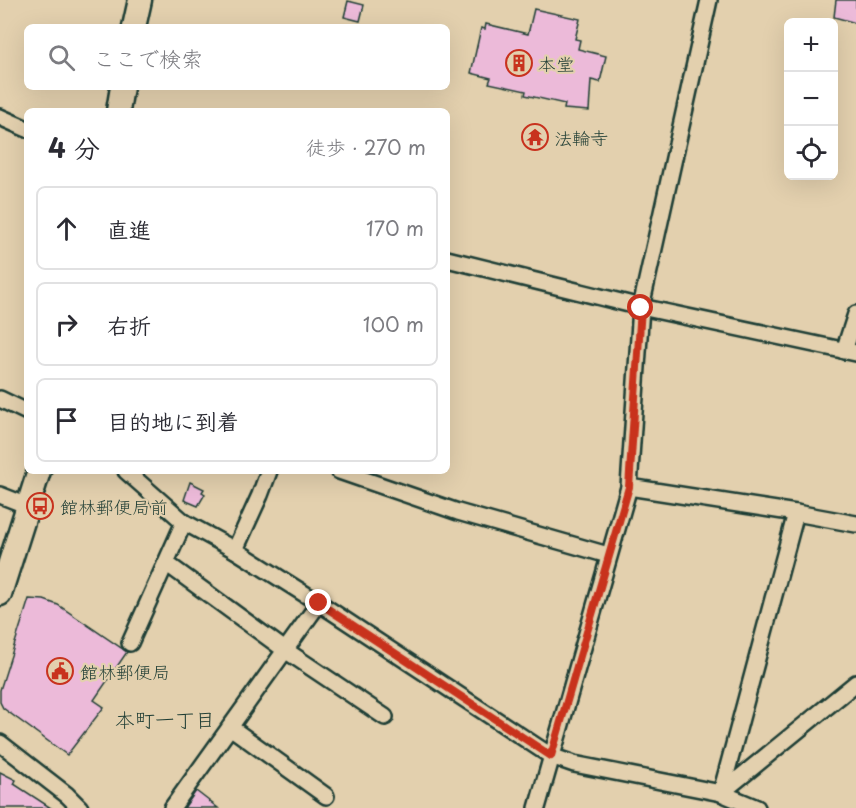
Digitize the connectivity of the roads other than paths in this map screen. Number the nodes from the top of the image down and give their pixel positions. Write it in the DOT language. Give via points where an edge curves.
graph roads {
  1 [pos="140,0"];
  2 [pos="710,0"];
  3 [pos="135,24"];
  4 [pos="122,90"];
  5 [pos="118,108"];
  6 [pos="0,117"];
  7 [pos="24,128"];
  8 [pos="450,260"];
  9 [pos="641,308"];
  10 [pos="856,314"];
  11 [pos="850,352"];
  12 [pos="0,399"];
  13 [pos="24,411"];
  14 [pos="38,474"];
  15 [pos="129,474"];
  16 [pos="268,474"];
  17 [pos="348,474"];
  18 [pos="629,487"];
  19 [pos="0,495"];
  20 [pos="28,506"];
  21 [pos="796,513"];
  22 [pos="184,522"];
  23 [pos="856,524"];
  24 [pos="235,550"];
  25 [pos="608,555"];
  26 [pos="166,563"];
  27 [pos="0,594"];
  28 [pos="319,603"];
  29 [pos="130,643"];
  30 [pos="285,650"];
  31 [pos="856,683"];
  32 [pos="385,717"];
  33 [pos="230,727"];
  34 [pos="0,743"];
  35 [pos="551,756"];
  36 [pos="721,793"];
  37 [pos="326,796"];
  38 [pos="80,808"];
  39 [pos="172,808"];
  40 [pos="537,808"];
  41 [pos="757,808"];
  1 -- 3 [label="street"];
  2 -- 9 [label="street"];
  4 -- 5 [label="street"];
  6 -- 7 [label="street"];
  8 -- 9 [label="street"];
  9 -- 11 [label="street"];
  9 -- 18 [label="street"];
  10 -- 11 [label="street"];
  12 -- 13 [label="street"];
  14 -- 20 [label="street"];
  15 -- 22 [label="street"];
  16 -- 24 [label="street"];
  17 -- 25 [label="street" via="458,512"];
  18 -- 21 [label="street"];
  18 -- 25 [label="street"];
  19 -- 20 [label="street"];
  20 -- 27 [label="street"];
  21 -- 23 [label="street"];
  21 -- 36 [label="street"];
  22 -- 24 [label="street"];
  22 -- 26 [label="street"];
  24 -- 28 [label="street"];
  25 -- 35 [label="street"];
  26 -- 29 [label="street"];
  26 -- 30 [label="street"];
  28 -- 30 [label="street"];
  28 -- 35 [label="street"];
  30 -- 32 [label="street"];
  30 -- 33 [label="street"];
  31 -- 36 [label="street"];
  33 -- 37 [label="street"];
  33 -- 39 [label="street"];
  34 -- 38 [label="street"];
  35 -- 36 [label="street"];
  35 -- 40 [label="street"];
  36 -- 41 [label="street"];
}
